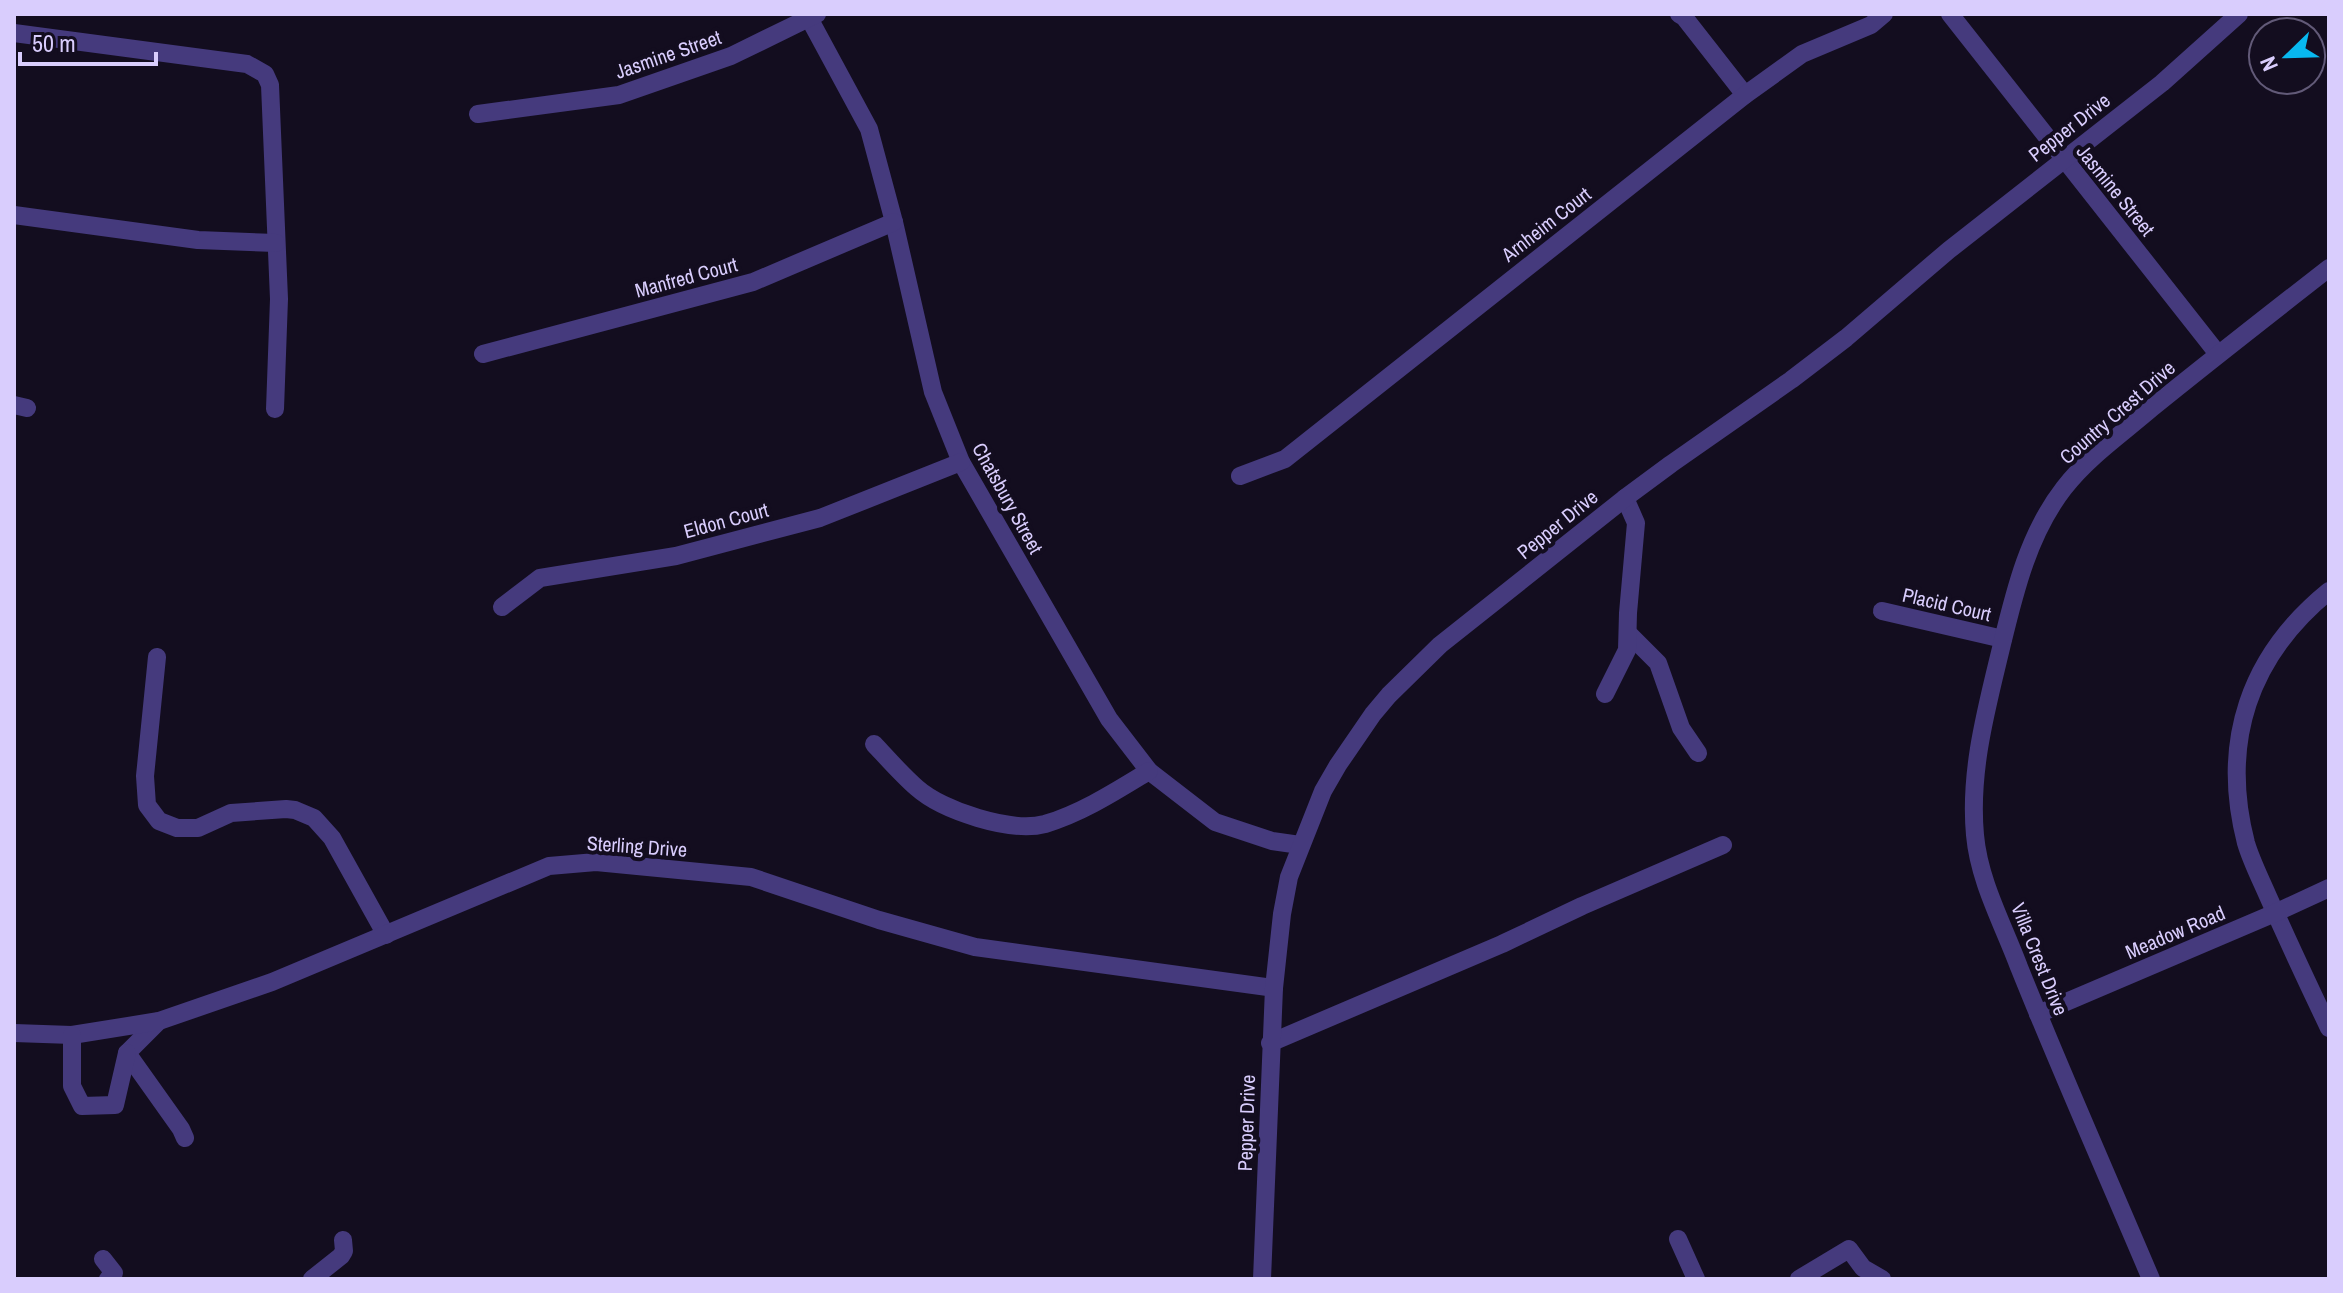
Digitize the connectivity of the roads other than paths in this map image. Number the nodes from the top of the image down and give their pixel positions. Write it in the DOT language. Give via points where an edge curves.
graph roads {
  1 [pos="1679,14"];
  2 [pos="1884,14"];
  3 [pos="1950,14"];
  4 [pos="2239,14"];
  5 [pos="813,16"];
  6 [pos="14,33"];
  7 [pos="1745,95"];
  8 [pos="478,114"];
  9 [pos="2063,159"];
  10 [pos="14,215"];
  11 [pos="894,222"];
  12 [pos="276,243"];
  13 [pos="2329,268"];
  14 [pos="483,354"];
  15 [pos="2218,354"];
  16 [pos="275,409"];
  17 [pos="961,462"];
  18 [pos="1240,476"];
  19 [pos="1625,498"];
  20 [pos="2329,591"];
  21 [pos="502,607"];
  22 [pos="1882,611"];
  23 [pos="1628,633"];
  24 [pos="2003,639"];
  25 [pos="157,657"];
  26 [pos="1605,694"];
  27 [pos="874,744"];
  28 [pos="1698,753"];
  29 [pos="1149,771"];
  30 [pos="1300,845"];
  31 [pos="1723,845"];
  32 [pos="2329,888"];
  33 [pos="2275,913"];
  34 [pos="386,935"];
  35 [pos="1274,988"];
  36 [pos="2038,1014"];
  37 [pos="159,1021"];
  38 [pos="2329,1028"];
  39 [pos="14,1033"];
  40 [pos="72,1035"];
  41 [pos="1270,1043"];
  42 [pos="127,1053"];
  43 [pos="185,1138"];
  44 [pos="1678,1239"];
  45 [pos="343,1240"];
  46 [pos="103,1259"];
  47 [pos="108,1279"];
  48 [pos="312,1279"];
  49 [pos="1262,1279"];
  50 [pos="1696,1279"];
  51 [pos="1799,1279"];
  52 [pos="1882,1279"];
  53 [pos="2151,1279"];
  1 -- 7 [label="street"];
  2 -- 7 [label="street, Arnheim Court" via="1871,25 1802,54"];
  3 -- 9 [label="street, Jasmine Street"];
  4 -- 9 [label="street, Pepper Drive" via="2162,83"];
  5 -- 8 [label="street, Jasmine Street" via="731,56 619,95"];
  5 -- 11 [label="street, Chatsbury Street" via="869,129"];
  6 -- 12 [label="street" via="247,64 265,74 270,85"];
  7 -- 18 [label="street, Arnheim Court" via="1285,459"];
  9 -- 15 [label="street, Jasmine Street"];
  9 -- 19 [label="street, Pepper Drive" via="1791,380"];
  10 -- 12 [label="street" via="198,240"];
  11 -- 14 [label="street, Manfred Court" via="753,282"];
  11 -- 17 [label="street, Chatsbury Street" via="933,392"];
  12 -- 16 [label="street"];
  13 -- 15 [label="street, Country Crest Drive"];
  15 -- 24 [label="street, Country Crest Drive" via="2064,487 2029,548"];
  17 -- 21 [label="street, Eldon Court" via="820,518 676,556 540,578"];
  17 -- 29 [label="street, Chatsbury Street" via="1109,719"];
  19 -- 23 [label="street" via="1636,523"];
  19 -- 30 [label="street, Pepper Drive" via="1440,645 1389,695 1338,765"];
  20 -- 33 [label="street" via="2270,654 2243,721 2238,766 2242,820"];
  22 -- 24 [label="street, Placid Court"];
  23 -- 26 [label="street" via="1627,650"];
  23 -- 28 [label="street" via="1658,663 1681,728"];
  24 -- 36 [label="street, Villa Crest Drive" via="1975,773 1975,835 1982,872"];
  25 -- 34 [label="street" via="145,776 147,805 159,821 198,828 231,813 286,809 314,818 332,838"];
  27 -- 29 [label="street" via="919,790 954,811 1004,824 1042,825 1088,807"];
  29 -- 30 [label="street, Chatsbury Street" via="1215,822"];
  30 -- 35 [label="street, Pepper Drive" via="1282,914"];
  31 -- 41 [label="street"];
  32 -- 33 [label="street, Meadow Road"];
  33 -- 36 [label="street, Meadow Road"];
  33 -- 38 [label="street"];
  34 -- 35 [label="street, Sterling Drive" via="549,866 596,862 751,877 975,947"];
  34 -- 37 [label="street, Sterling Drive"];
  35 -- 41 [label="street, Pepper Drive"];
  36 -- 53 [label="street, Villa Crest Drive"];
  37 -- 40 [label="street, Sterling Drive"];
  37 -- 42 [label="street"];
  39 -- 40 [label="street, Sterling Drive"];
  40 -- 42 [label="street" via="72,1086 82,1106 115,1105"];
  41 -- 49 [label="street, Pepper Drive"];
  42 -- 43 [label="street"];
  44 -- 50 [label="street"];
  45 -- 48 [label="street" via="341,1256"];
  46 -- 47 [label="street" via="114,1273"];
  51 -- 52 [label="street" via="1849,1249 1863,1268"];
}
